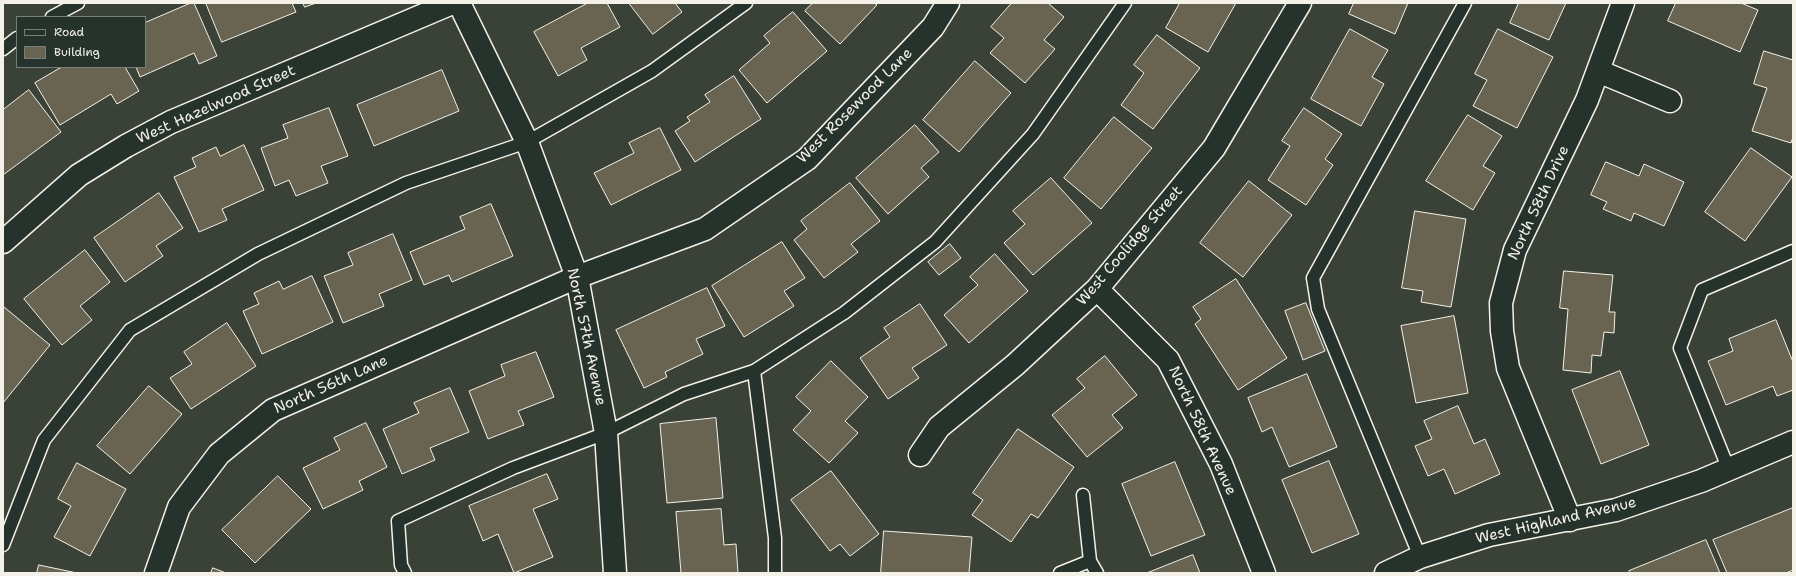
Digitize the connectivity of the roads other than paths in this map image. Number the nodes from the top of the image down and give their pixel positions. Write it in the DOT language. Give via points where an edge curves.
graph roads {
  1 [pos="78,3"];
  2 [pos="452,3"];
  3 [pos="459,3"];
  4 [pos="746,3"];
  5 [pos="948,3"];
  6 [pos="1125,3"];
  7 [pos="1300,3"];
  8 [pos="1465,3"];
  9 [pos="1623,3"];
  10 [pos="54,16"];
  11 [pos="16,39"];
  12 [pos="3,49"];
  13 [pos="1598,71"];
  14 [pos="1670,101"];
  15 [pos="527,142"];
  16 [pos="3,242"];
  17 [pos="1793,251"];
  18 [pos="576,277"];
  19 [pos="1097,289"];
  20 [pos="754,371"];
  21 [pos="606,433"];
  22 [pos="1793,442"];
  23 [pos="920,455"];
  24 [pos="1729,470"];
  25 [pos="1083,494"];
  26 [pos="1570,520"];
  27 [pos="3,545"];
  28 [pos="1420,557"];
  29 [pos="1090,561"];
  30 [pos="156,573"];
  31 [pos="405,573"];
  32 [pos="615,573"];
  33 [pos="775,573"];
  34 [pos="1060,573"];
  35 [pos="1097,573"];
  36 [pos="1264,573"];
  37 [pos="1386,573"];
  1 -- 10 [label="lane"];
  2 -- 16 [label="street, West Hazelwood Street" via="171,122 79,175"];
  3 -- 15 [label="street, North 57th Avenue"];
  4 -- 15 [label="lane" via="652,71"];
  5 -- 18 [label="street, West Rosewood Lane" via="933,27 807,159 705,229"];
  6 -- 20 [label="lane" via="1033,134 935,242 844,313"];
  7 -- 19 [label="street, West Coolidge Street" via="1214,148"];
  8 -- 28 [label="lane" via="1313,278 1318,310"];
  9 -- 13 [label="street, North 58th Drive"];
  11 -- 12 [label="lane"];
  13 -- 14 [label="street"];
  13 -- 26 [label="street, North 58th Drive" via="1515,250 1501,303 1502,331 1508,368"];
  15 -- 18 [label="street, North 57th Avenue"];
  15 -- 27 [label="lane" via="406,183 258,254 130,330 44,440"];
  17 -- 24 [label="lane" via="1702,290 1680,348"];
  18 -- 21 [label="street, North 57th Avenue"];
  18 -- 30 [label="street, North 56th Lane" via="273,410 219,454 179,507"];
  19 -- 23 [label="street, West Coolidge Street" via="1015,365 939,427"];
  19 -- 36 [label="street, North 58th Avenue" via="1168,360 1221,464"];
  20 -- 21 [label="lane" via="684,394"];
  20 -- 33 [label="lane" via="775,538"];
  21 -- 31 [label="lane" via="513,468 398,521 401,565"];
  21 -- 32 [label="street, North 57th Avenue"];
  22 -- 24 [label="street, West Highland Avenue"];
  24 -- 26 [label="street, West Highland Avenue" via="1616,510"];
  25 -- 29 [label="lane"];
  26 -- 28 [label="street, West Highland Avenue" via="1489,535"];
  28 -- 37 [label="street, West Highland Avenue"];
  29 -- 34 [label="lane"];
  29 -- 35 [label="lane"];
}
